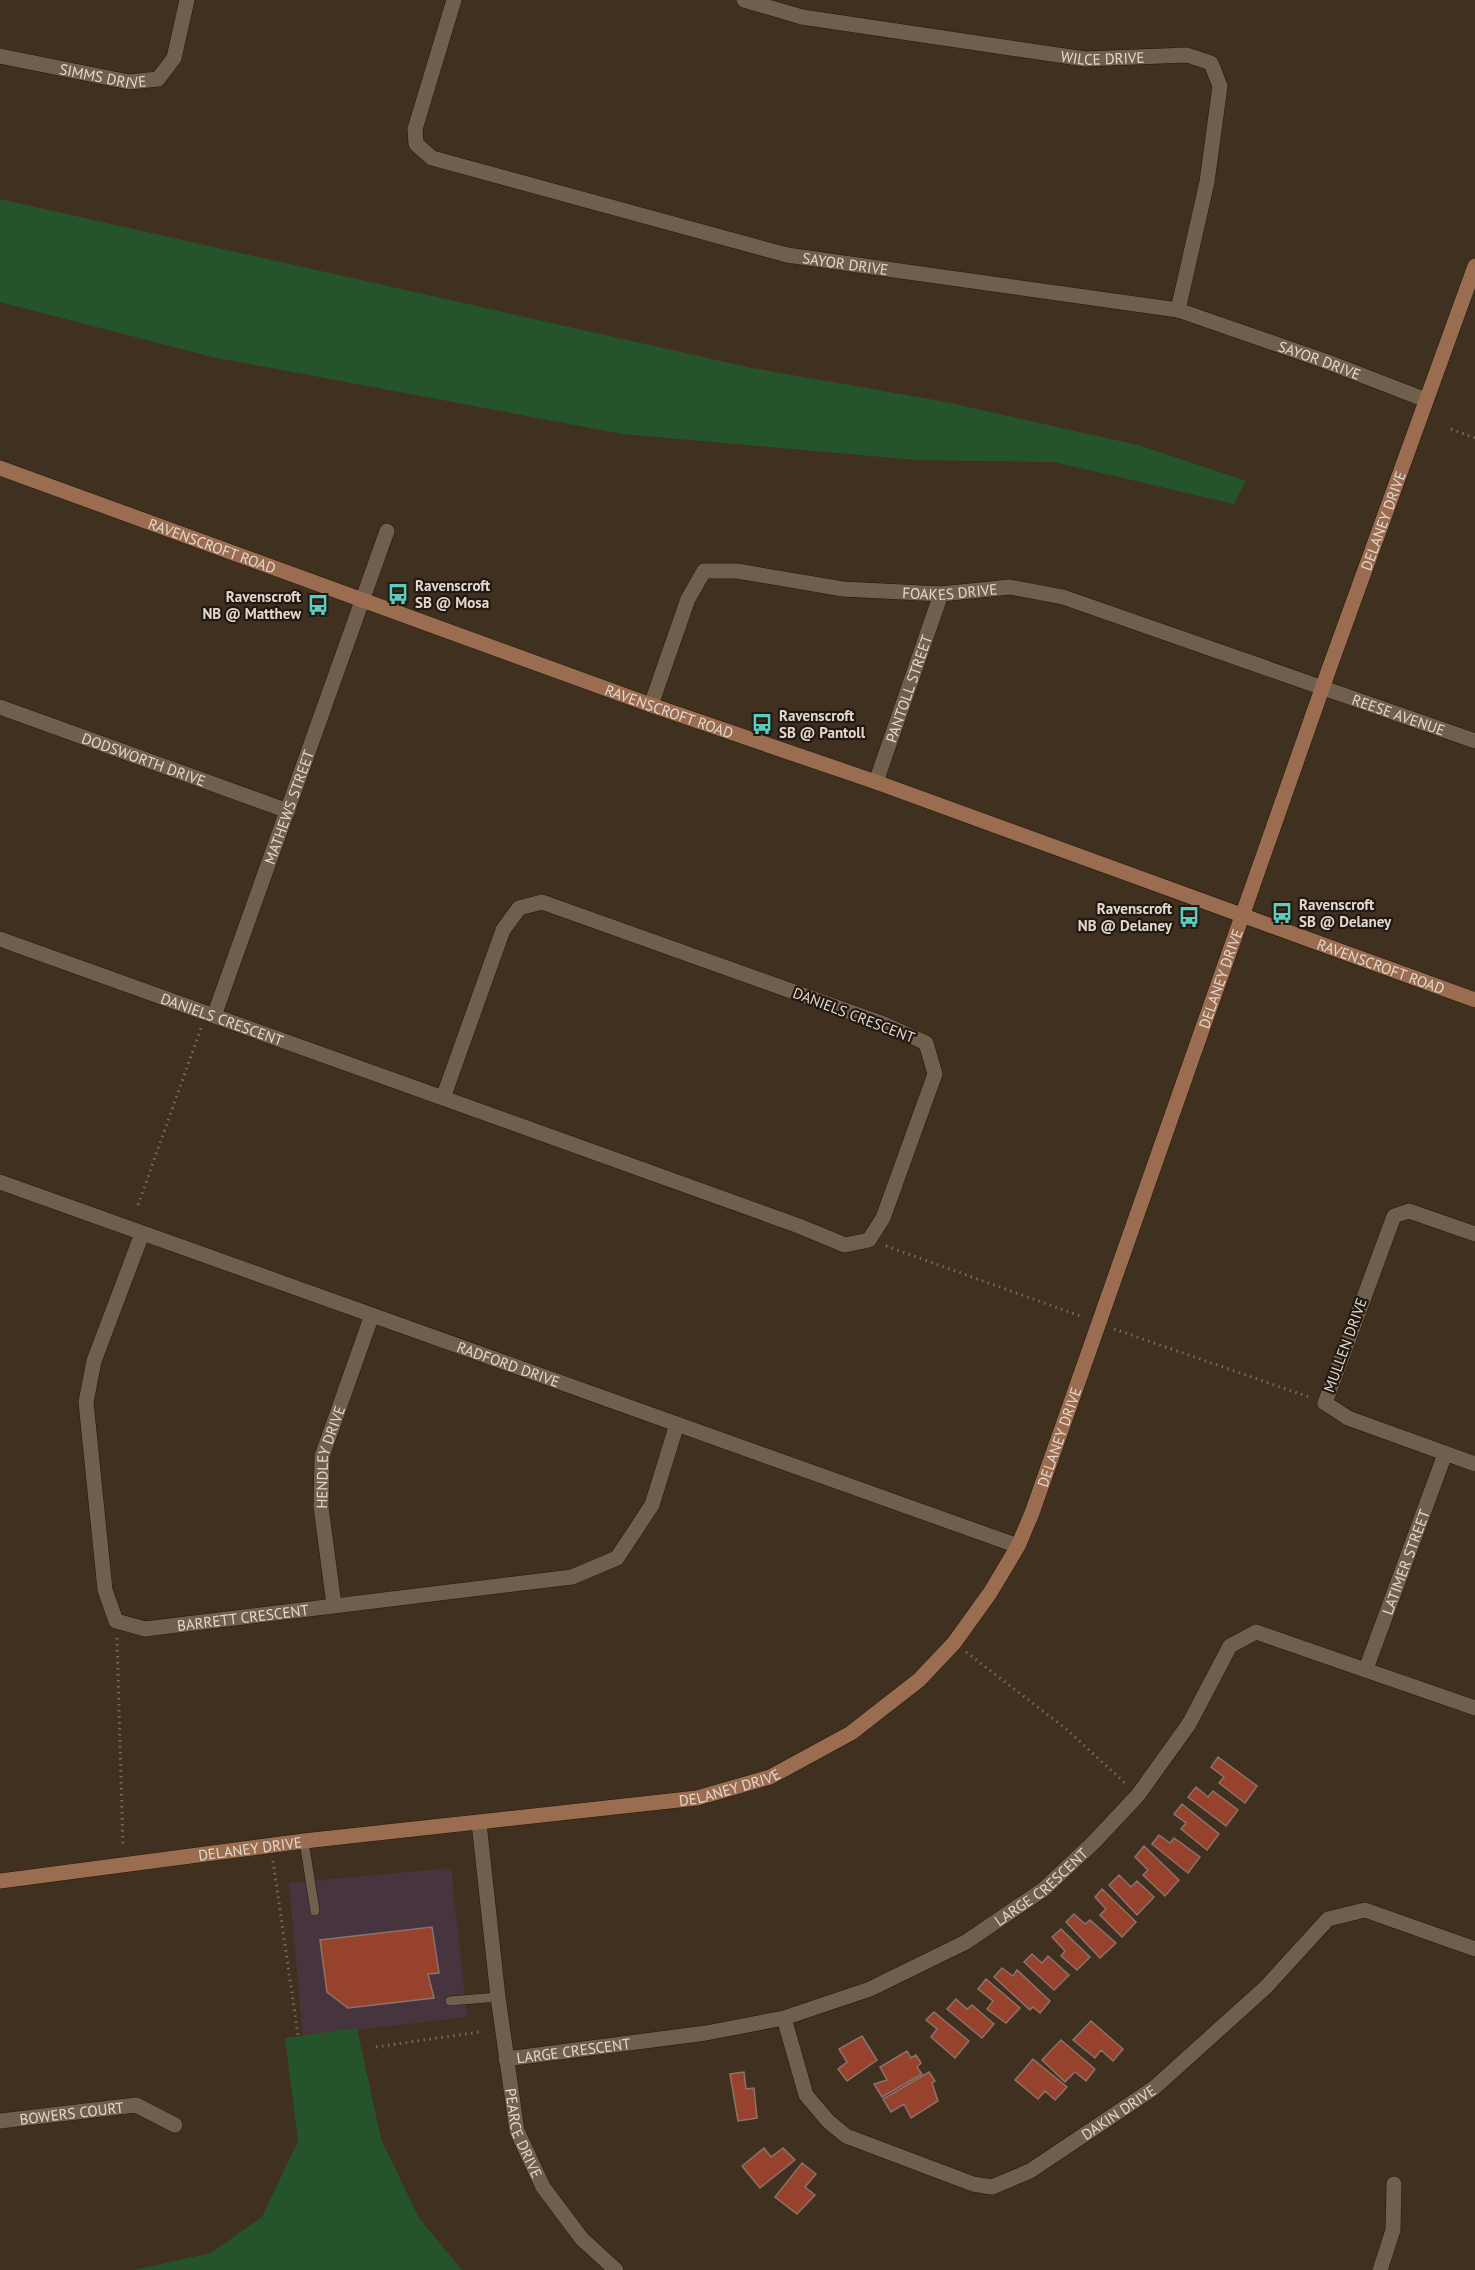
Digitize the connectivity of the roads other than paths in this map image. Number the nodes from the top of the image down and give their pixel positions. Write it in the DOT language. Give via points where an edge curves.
graph roads {
  1 [pos="187,0"];
  2 [pos="454,0"];
  3 [pos="744,0"];
  4 [pos="0,56"];
  5 [pos="1475,266"];
  6 [pos="1178,310"];
  7 [pos="1426,400"];
  8 [pos="0,468"];
  9 [pos="387,531"];
  10 [pos="941,594"];
  11 [pos="364,600"];
  12 [pos="1323,688"];
  13 [pos="651,705"];
  14 [pos="0,707"];
  15 [pos="1475,741"];
  16 [pos="876,782"];
  17 [pos="288,811"];
  18 [pos="1243,915"];
  19 [pos="0,939"];
  20 [pos="1475,1000"];
  21 [pos="214,1016"];
  22 [pos="443,1098"];
  23 [pos="0,1182"];
  24 [pos="142,1234"];
  25 [pos="1475,1234"];
  26 [pos="372,1316"];
  27 [pos="677,1424"];
  28 [pos="1445,1454"];
  29 [pos="1475,1464"];
  30 [pos="1018,1546"];
  31 [pos="334,1605"];
  32 [pos="1366,1669"];
  33 [pos="1475,1708"];
  34 [pos="479,1823"];
  35 [pos="304,1841"];
  36 [pos="0,1881"];
  37 [pos="315,1911"];
  38 [pos="1475,1949"];
  39 [pos="498,1997"];
  40 [pos="450,2001"];
  41 [pos="784,2018"];
  42 [pos="506,2059"];
  43 [pos="0,2121"];
  44 [pos="175,2125"];
  45 [pos="1394,2184"];
  46 [pos="616,2270"];
  47 [pos="1380,2270"];
  1 -- 4 [label="street, SIMMS DRIVE" via="174,58 158,79 129,82"];
  2 -- 6 [label="street, SAYOR DRIVE" via="415,129 416,144 432,158 787,255"];
  3 -- 6 [label="street, WILCE DRIVE" via="813,18 1085,58 1187,55 1211,63 1220,86 1208,172"];
  5 -- 7 [label="street, DELANEY DRIVE"];
  6 -- 7 [label="street, SAYOR DRIVE"];
  7 -- 12 [label="street, DELANEY DRIVE"];
  8 -- 11 [label="street, RAVENSCROFT ROAD"];
  9 -- 11 [label="street, MATHEWS STREET"];
  10 -- 12 [label="street, FOAKES DRIVE" via="1010,587 1063,597"];
  10 -- 13 [label="street, FOAKES DRIVE" via="843,589 737,571 704,571 688,598"];
  10 -- 16 [label="street, PANTOLL STREET"];
  11 -- 13 [label="street, RAVENSCROFT ROAD"];
  11 -- 17 [label="street, MATHEWS STREET"];
  12 -- 15 [label="street, REESE AVENUE"];
  12 -- 18 [label="street, DELANEY DRIVE"];
  13 -- 16 [label="street, RAVENSCROFT ROAD"];
  14 -- 17 [label="street, DODSWORTH DRIVE"];
  16 -- 18 [label="street, RAVENSCROFT ROAD"];
  17 -- 21 [label="street, MATHEWS STREET"];
  18 -- 20 [label="street, RAVENSCROFT ROAD"];
  18 -- 30 [label="street, DELANEY DRIVE"];
  19 -- 21 [label="street, DANIELS CRESCENT"];
  21 -- 22 [label="street, DANIELS CRESCENT"];
  22 -- 22 [label="street, DANIELS CRESCENT" via="845,1245 869,1240 883,1218 935,1074 926,1043 884,1024 542,902 519,908 503,930"];
  23 -- 24 [label="street, RADFORD DRIVE"];
  24 -- 26 [label="street, RADFORD DRIVE"];
  24 -- 31 [label="street, BARRETT CRESCENT" via="93,1361 86,1402 105,1590 116,1622 145,1629"];
  25 -- 28 [label="street, MULLEN DRIVE" via="1409,1211 1394,1216 1324,1403 1348,1418"];
  26 -- 27 [label="street, RADFORD DRIVE"];
  26 -- 31 [label="street, HENDLEY DRIVE" via="322,1456 321,1507"];
  27 -- 30 [label="street, RADFORD DRIVE"];
  27 -- 31 [label="street, BARRETT CRESCENT" via="652,1505 617,1558 572,1577"];
  28 -- 29 [label="street, MULLEN DRIVE"];
  28 -- 32 [label="street, LATIMER STREET"];
  30 -- 34 [label="street, DELANEY DRIVE" via="954,1643 919,1680 851,1733 770,1778 697,1798"];
  32 -- 33 [label="street, LARGE CRESCENT"];
  32 -- 41 [label="street, LARGE CRESCENT" via="1256,1632 1230,1646 1190,1724 1138,1795 1044,1888 966,1942 870,1989"];
  34 -- 35 [label="street, DELANEY DRIVE"];
  34 -- 39 [label="street, PEARCE DRIVE"];
  35 -- 36 [label="street, DELANEY DRIVE"];
  35 -- 37 [label="lane"];
  38 -- 41 [label="street, DAKIN DRIVE" via="1365,1910 1328,1920 1266,1987 1154,2088 1030,2171 992,2187 973,2184 846,2136 806,2096"];
  39 -- 40 [label="lane"];
  39 -- 42 [label="street, PEARCE DRIVE"];
  41 -- 42 [label="street, LARGE CRESCENT" via="706,2034"];
  42 -- 46 [label="street, PEARCE DRIVE" via="518,2131 543,2187 582,2240"];
  43 -- 44 [label="street, BOWERS COURT" via="136,2105"];
  45 -- 47 [label="street" via="1394,2230"];
}
